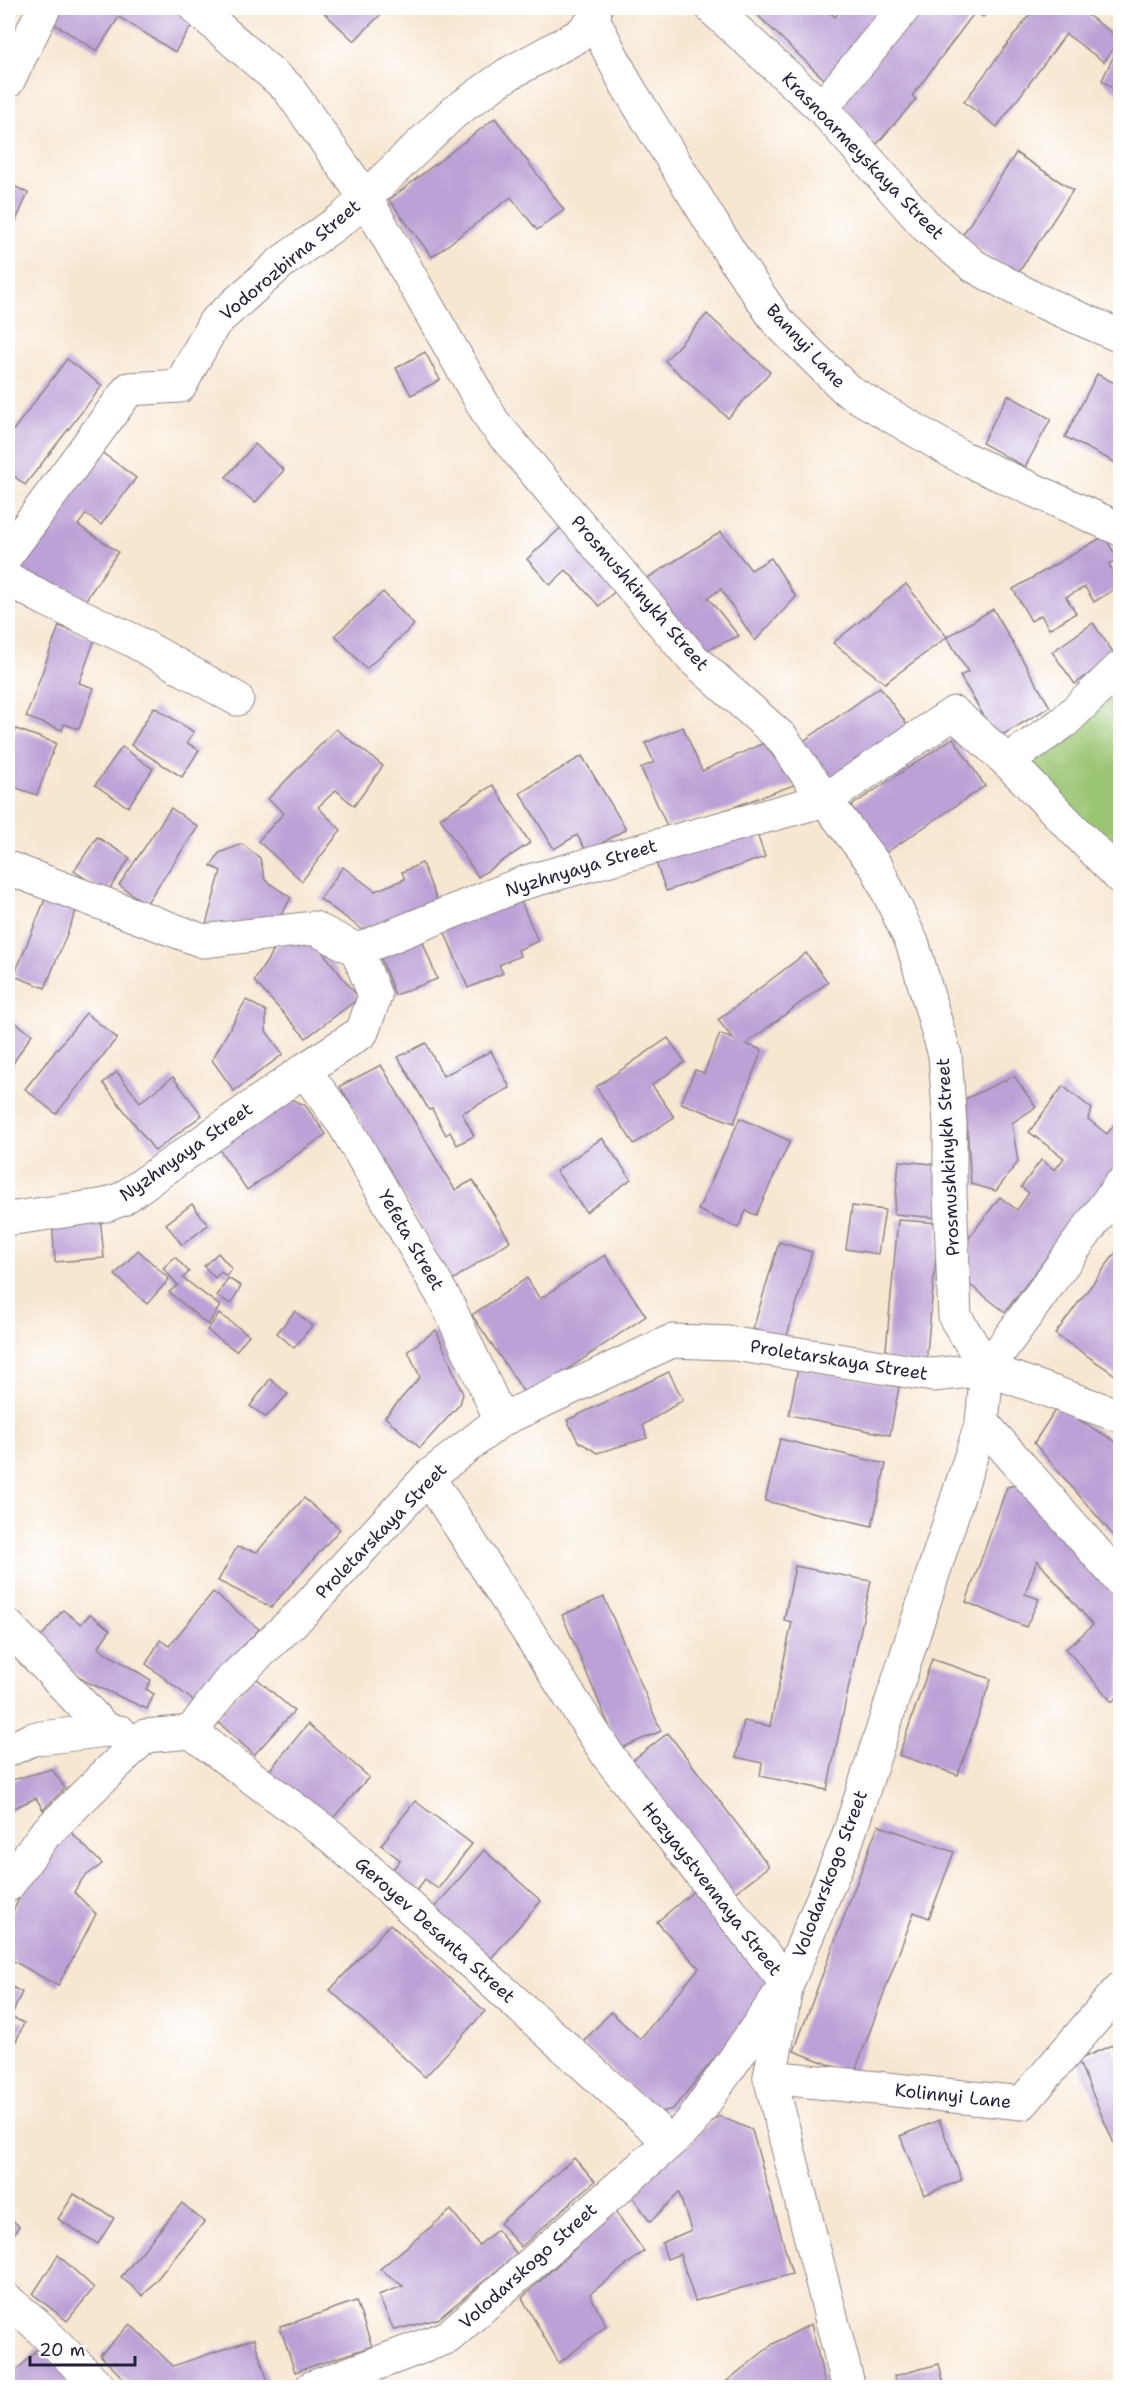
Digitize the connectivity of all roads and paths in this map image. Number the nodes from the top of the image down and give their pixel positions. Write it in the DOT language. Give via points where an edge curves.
graph roads {
  1 [pos="44,8"];
  2 [pos="196,8"];
  3 [pos="712,8"];
  4 [pos="904,8"];
  5 [pos="595,14"];
  6 [pos="8,81"];
  7 [pos="822,108"];
  8 [pos="365,198"];
  9 [pos="1120,336"];
  10 [pos="1120,529"];
  11 [pos="8,553"];
  12 [pos="8,579"];
  13 [pos="1120,668"];
  14 [pos="237,699"];
  15 [pos="1007,761"];
  16 [pos="825,800"];
  17 [pos="8,868"];
  18 [pos="1120,877"];
  19 [pos="357,950"];
  20 [pos="304,1070"];
  21 [pos="1120,1185"];
  22 [pos="8,1219"];
  23 [pos="987,1369"];
  24 [pos="1120,1416"];
  25 [pos="501,1419"];
  26 [pos="982,1422"];
  27 [pos="428,1477"];
  28 [pos="1120,1580"];
  29 [pos="8,1626"];
  30 [pos="106,1730"];
  31 [pos="191,1732"];
  32 [pos="145,1736"];
  33 [pos="8,1750"];
  34 [pos="8,1885"];
  35 [pos="787,1984"];
  36 [pos="1120,1989"];
  37 [pos="770,2077"];
  38 [pos="669,2141"];
  39 [pos="8,2301"];
  40 [pos="100,2388"];
  41 [pos="311,2388"];
  42 [pos="849,2388"];
  1 -- 6 [label="street"];
  2 -- 8 [label="street, Prosmushkinykh Street" via="288,88"];
  3 -- 7 [label="street, Krasnoarmeyskaya Street"];
  4 -- 7 [label="street"];
  5 -- 8 [label="street, Vodorozbirna Street" via="578,36 508,74 453,114"];
  5 -- 10 [label="street, Bannyi Lane" via="626,84 729,251 777,321 847,390 963,458"];
  7 -- 9 [label="street, Krasnoarmeyskaya Street" via="927,227 975,266 1033,298"];
  8 -- 11 [label="street, Vodorozbirna Street" via="345,218 282,262 214,323 180,386 129,389"];
  8 -- 16 [label="street, Prosmushkinykh Street" via="493,422 692,658 782,738"];
  12 -- 14 [label="street" via="134,641"];
  13 -- 15 [label="street" via="1064,722"];
  15 -- 16 [label="street, Nyzhnyaya Street" via="954,713"];
  15 -- 18 [label="street"];
  16 -- 19 [label="street, Nyzhnyaya Street" via="526,882"];
  16 -- 23 [label="street, Prosmushkinykh Street" via="877,868 913,945 945,1055 955,1317"];
  17 -- 19 [label="street" via="202,941 314,928"];
  19 -- 20 [label="street, Nyzhnyaya Street" via="375,996 362,1032"];
  20 -- 22 [label="street, Nyzhnyaya Street" via="122,1199 106,1205"];
  20 -- 25 [label="street, Yefeta Street" via="345,1126 447,1303"];
  21 -- 23 [label="street"];
  23 -- 24 [label="street"];
  23 -- 25 [label="street, Proletarskaya Street" via="933,1375 728,1343 672,1341"];
  23 -- 26 [label="street, Volodarskogo Street"];
  25 -- 27 [label="street, Proletarskaya Street"];
  26 -- 28 [label="street"];
  26 -- 35 [label="street, Volodarskogo Street" via="847,1840"];
  27 -- 31 [label="street, Proletarskaya Street" via="302,1613 228,1683"];
  27 -- 35 [label="street, Hozyaystvennaya Street" via="609,1756"];
  29 -- 30 [label="street"];
  30 -- 32 [label="street"];
  30 -- 33 [label="street" via="33,1738"];
  31 -- 32 [label="street"];
  31 -- 38 [label="street, Geroyev Desanta Street" via="332,1838"];
  32 -- 34 [label="street" via="44,1835"];
  35 -- 37 [label="street, Hozyaystvennaya Street"];
  35 -- 38 [label="street, Volodarskogo Street" via="689,2125"];
  36 -- 37 [label="street, Kolinnyi Lane" via="1022,2103"];
  37 -- 42 [label="street, Hozyaystvennaya Street"];
  38 -- 41 [label="street, Volodarskogo Street" via="448,2337"];
  39 -- 40 [label="street"];
}
